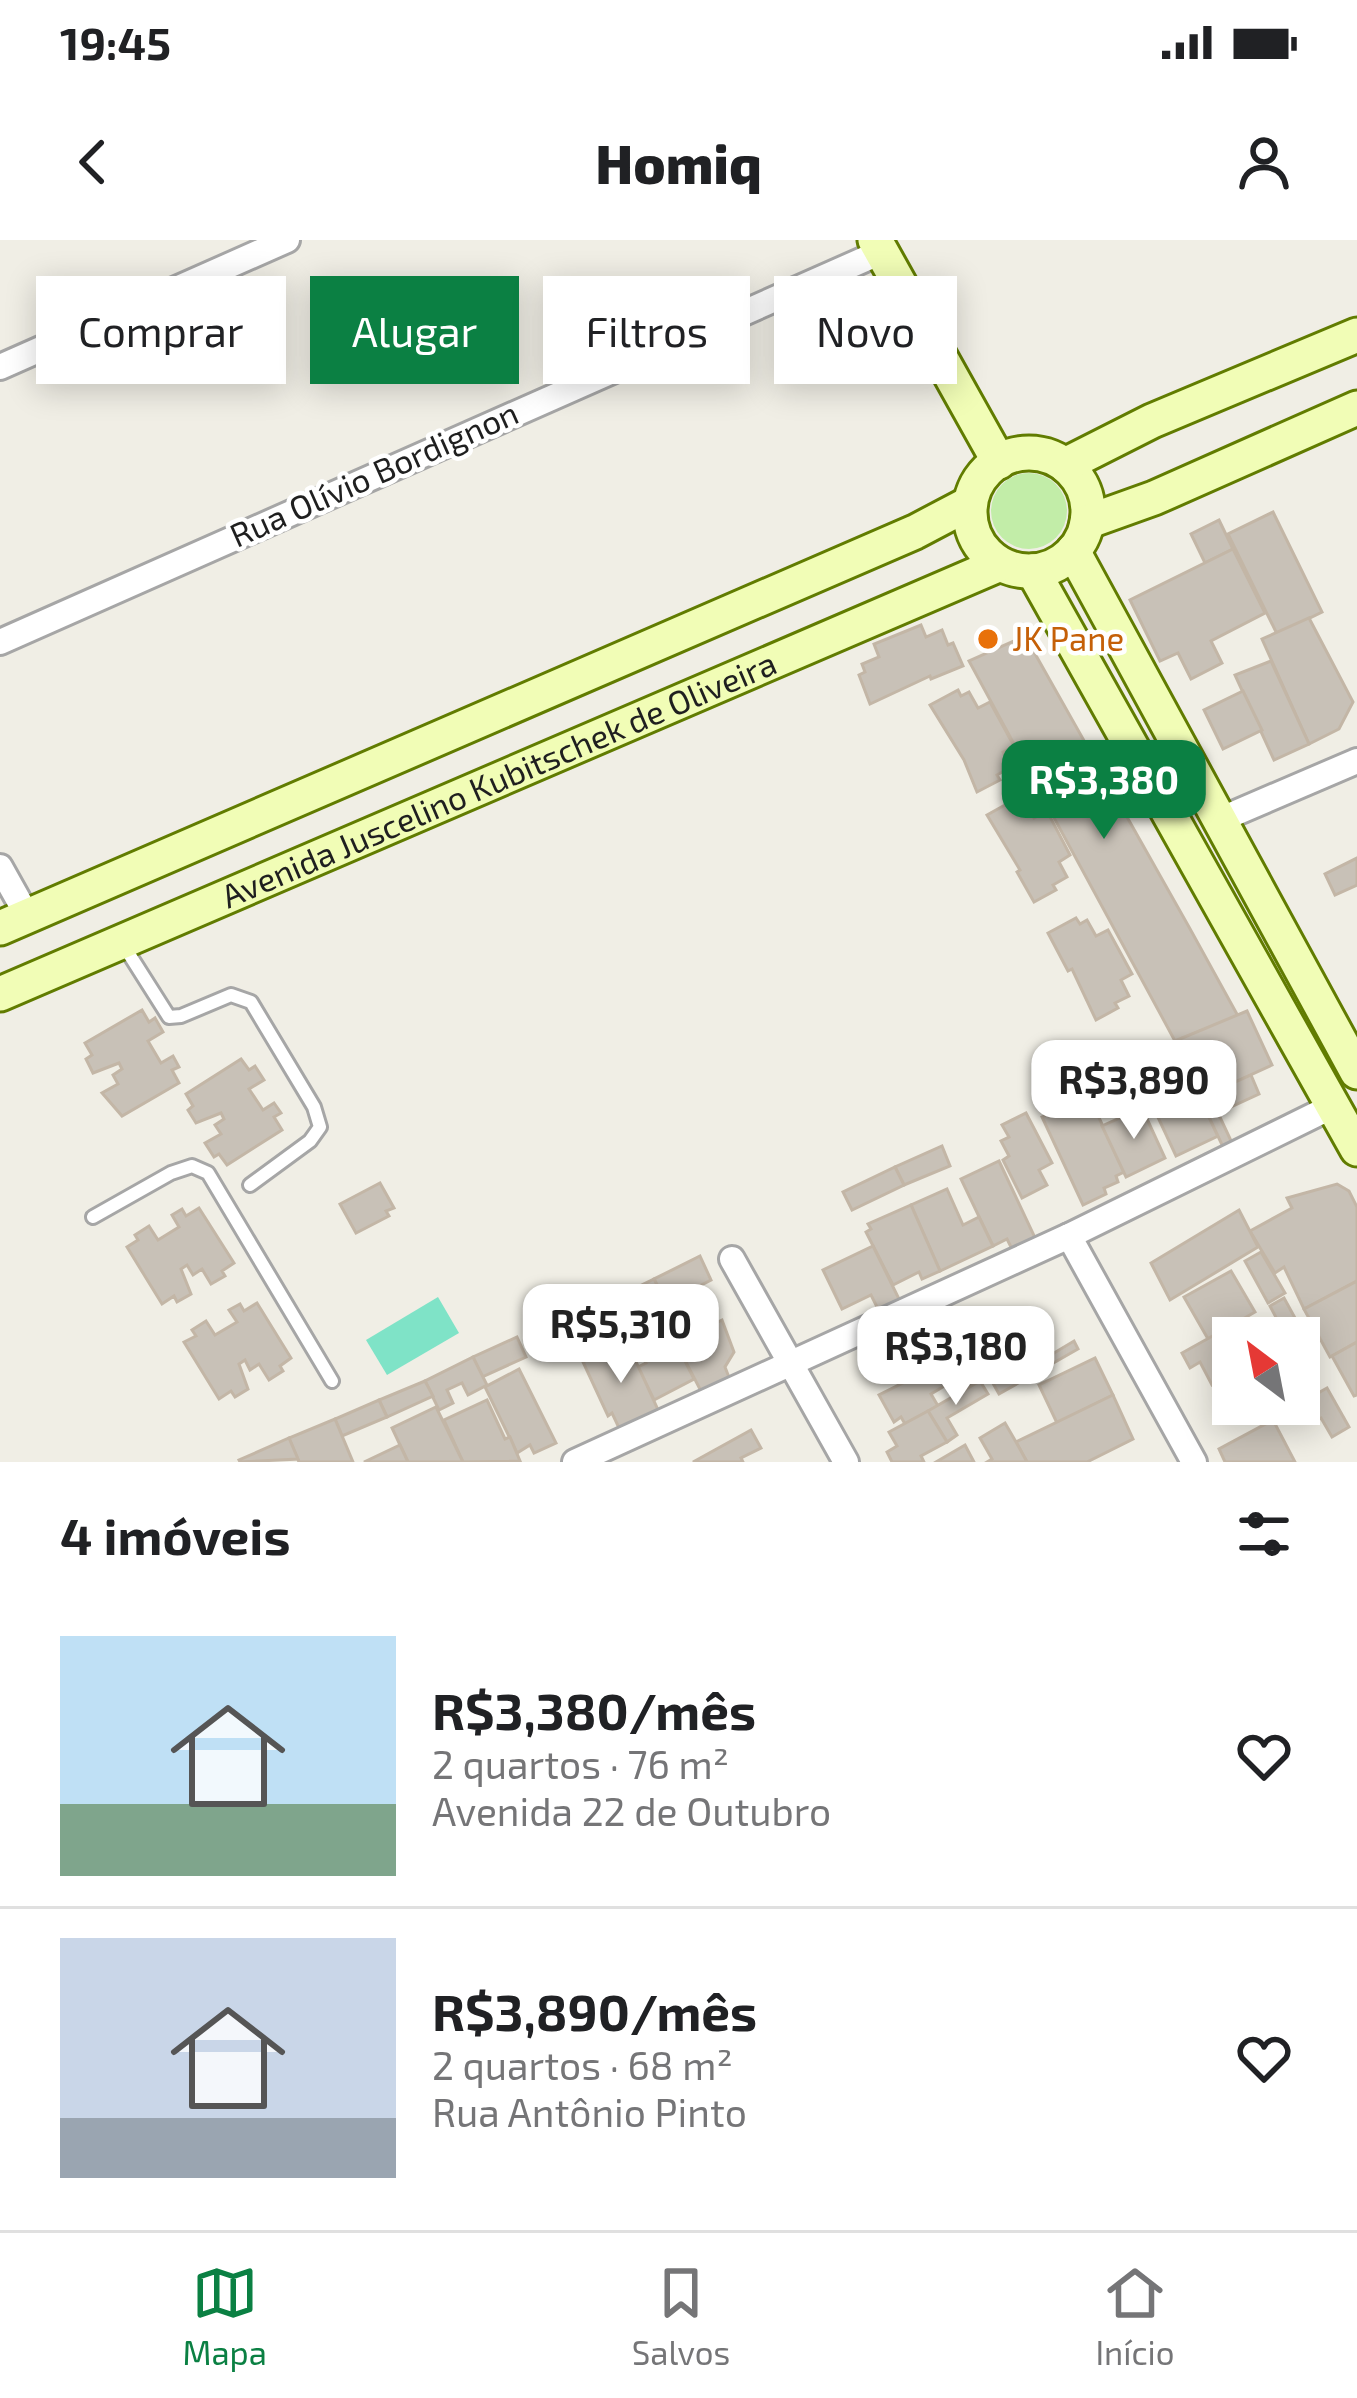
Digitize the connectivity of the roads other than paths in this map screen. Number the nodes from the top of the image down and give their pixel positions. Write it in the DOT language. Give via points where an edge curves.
graph roads {
  1 [pos="287,240"];
  2 [pos="878,246"];
  3 [pos="1357,335"];
  4 [pos="0,367"];
  5 [pos="1357,408"];
  6 [pos="999,462"];
  7 [pos="1065,465"];
  8 [pos="970,502"];
  9 [pos="1080,536"];
  10 [pos="1017,567"];
  11 [pos="0,642"];
  12 [pos="1357,760"];
  13 [pos="1217,820"];
  14 [pos="0,867"];
  15 [pos="14,923"];
  16 [pos="121,939"];
  17 [pos="0,994"];
  18 [pos="1357,1072"];
  19 [pos="1333,1106"];
  20 [pos="1357,1149"];
  21 [pos="250,1185"];
  22 [pos="93,1217"];
  23 [pos="1070,1235"];
  24 [pos="732,1259"];
  25 [pos="791,1364"];
  26 [pos="332,1381"];
  27 [pos="574,1462"];
  28 [pos="845,1462"];
  29 [pos="1194,1462"];
  1 -- 4 [label="street"];
  2 -- 6 [label="main road"];
  2 -- 11 [label="street, Rua Olívio Bordignon"];
  3 -- 7 [label="main road"];
  5 -- 9 [label="main road"];
  6 -- 7 [label="main road" via="1025,453"];
  6 -- 8 [label="main road"];
  7 -- 9 [label="main road" via="1081,484"];
  8 -- 10 [label="main road" via="976,538"];
  8 -- 15 [label="main road, Avenida Juscelino Kubitschek de Oliveira"];
  9 -- 10 [label="main road" via="1059,563"];
  9 -- 13 [label="main road"];
  10 -- 16 [label="main road, Avenida Juscelino Kubitschek de Oliveira"];
  10 -- 19 [label="main road"];
  12 -- 13 [label="street"];
  13 -- 18 [label="main road"];
  14 -- 15 [label="street"];
  16 -- 17 [label="main road, Avenida Juscelino Kubitschek de Oliveira"];
  16 -- 21 [label="lane" via="170,1016 231,995 251,1002 314,1107 320,1127 310,1141"];
  19 -- 20 [label="main road"];
  19 -- 23 [label="street"];
  22 -- 26 [label="lane" via="171,1173 192,1166 208,1173"];
  23 -- 25 [label="street"];
  23 -- 29 [label="street"];
  24 -- 25 [label="street"];
  25 -- 27 [label="street"];
  25 -- 28 [label="street"];
}
